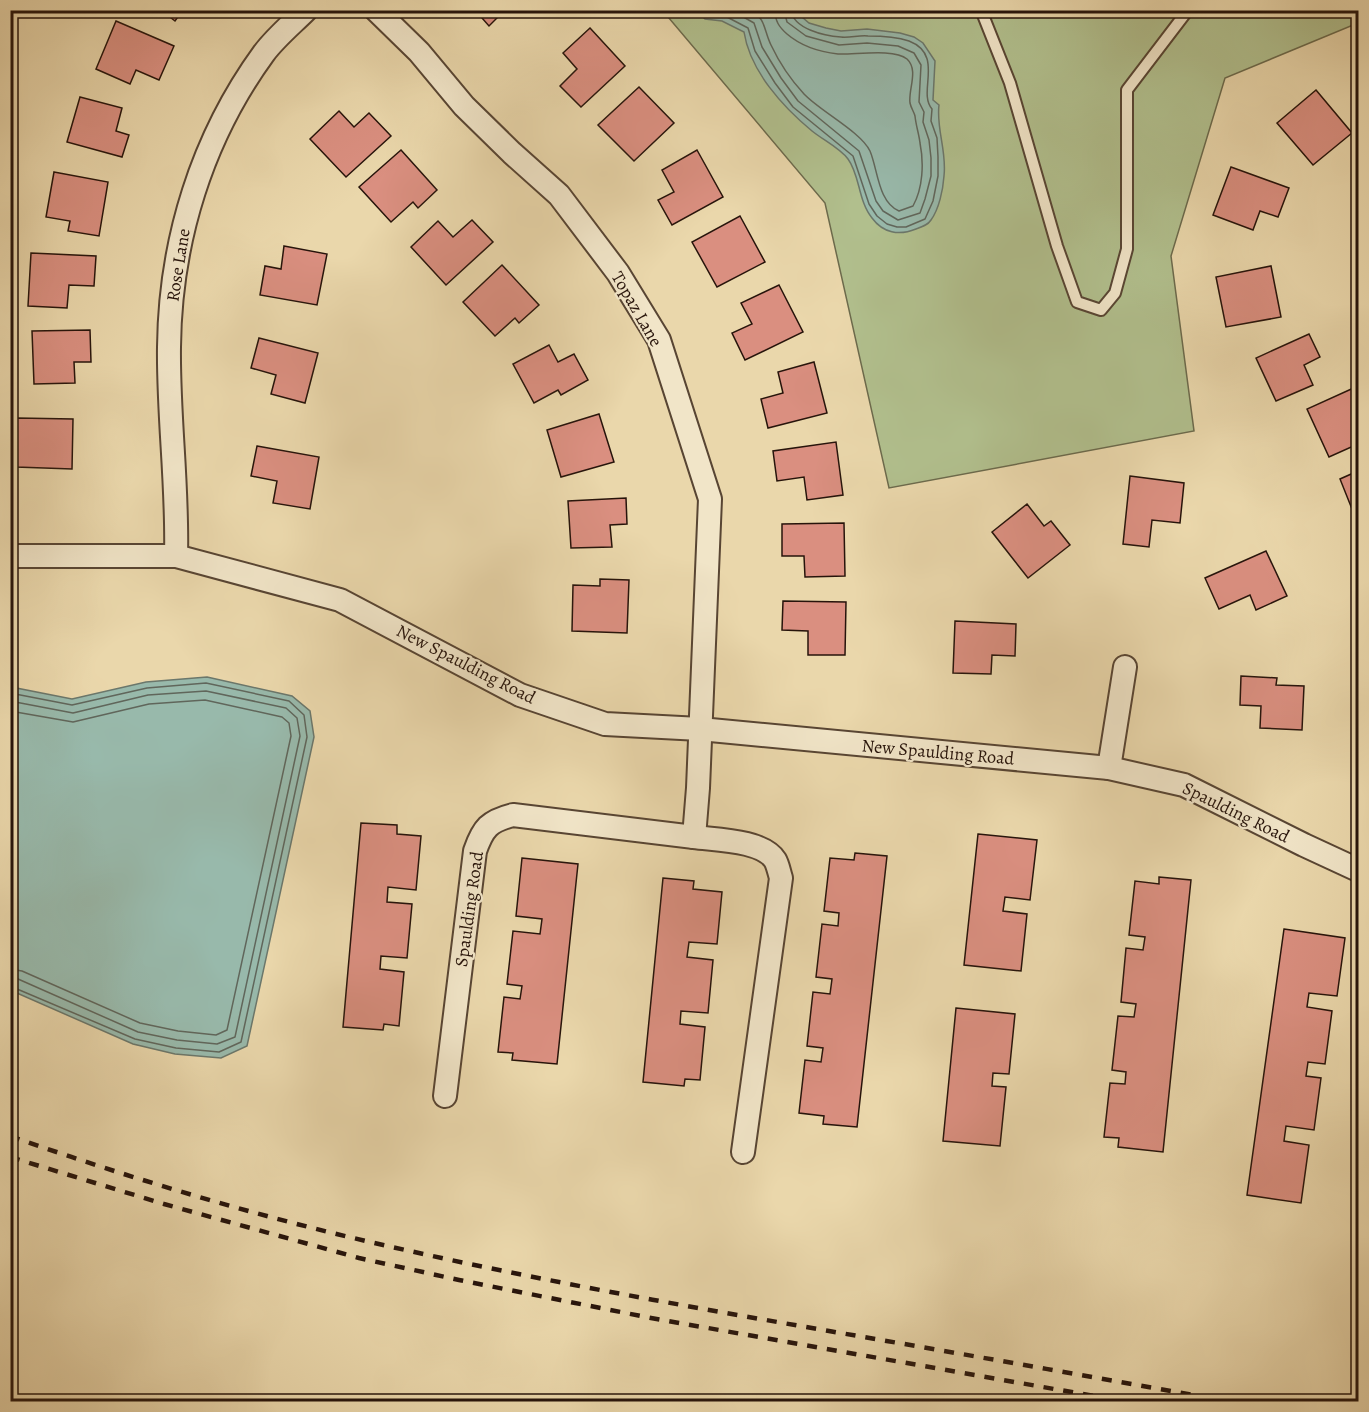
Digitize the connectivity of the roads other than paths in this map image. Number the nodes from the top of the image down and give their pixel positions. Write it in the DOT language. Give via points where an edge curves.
graph roads {
  1 [pos="306,10"];
  2 [pos="376,10"];
  3 [pos="981,10"];
  4 [pos="1188,10"];
  5 [pos="10,556"];
  6 [pos="177,556"];
  7 [pos="1125,667"];
  8 [pos="700,729"];
  9 [pos="1109,768"];
  10 [pos="694,837"];
  11 [pos="1359,870"];
  12 [pos="445,1096"];
  13 [pos="743,1152"];
  1 -- 6 [label="street, Rose Lane" via="266,51 229,106 203,162 184,223 171,291 169,348"];
  2 -- 8 [label="street, Topaz Lane" via="419,52 464,106 559,195 618,273 659,340 710,499"];
  3 -- 4 [label="lane" via="1010,83 1077,302 1101,310 1115,293 1127,249 1127,90"];
  5 -- 6 [label="street, New Spaulding Road"];
  6 -- 8 [label="street, New Spaulding Road" via="340,600 520,694 605,724"];
  7 -- 9 [label="street"];
  8 -- 9 [label="street, New Spaulding Road"];
  8 -- 10 [label="street"];
  9 -- 11 [label="street, Spaulding Road" via="1184,785"];
  10 -- 12 [label="street, Spaulding Road" via="513,815 495,820 481,833 475,851"];
  10 -- 13 [label="street, Spaulding Road" via="755,845 776,861 781,878"];
}
